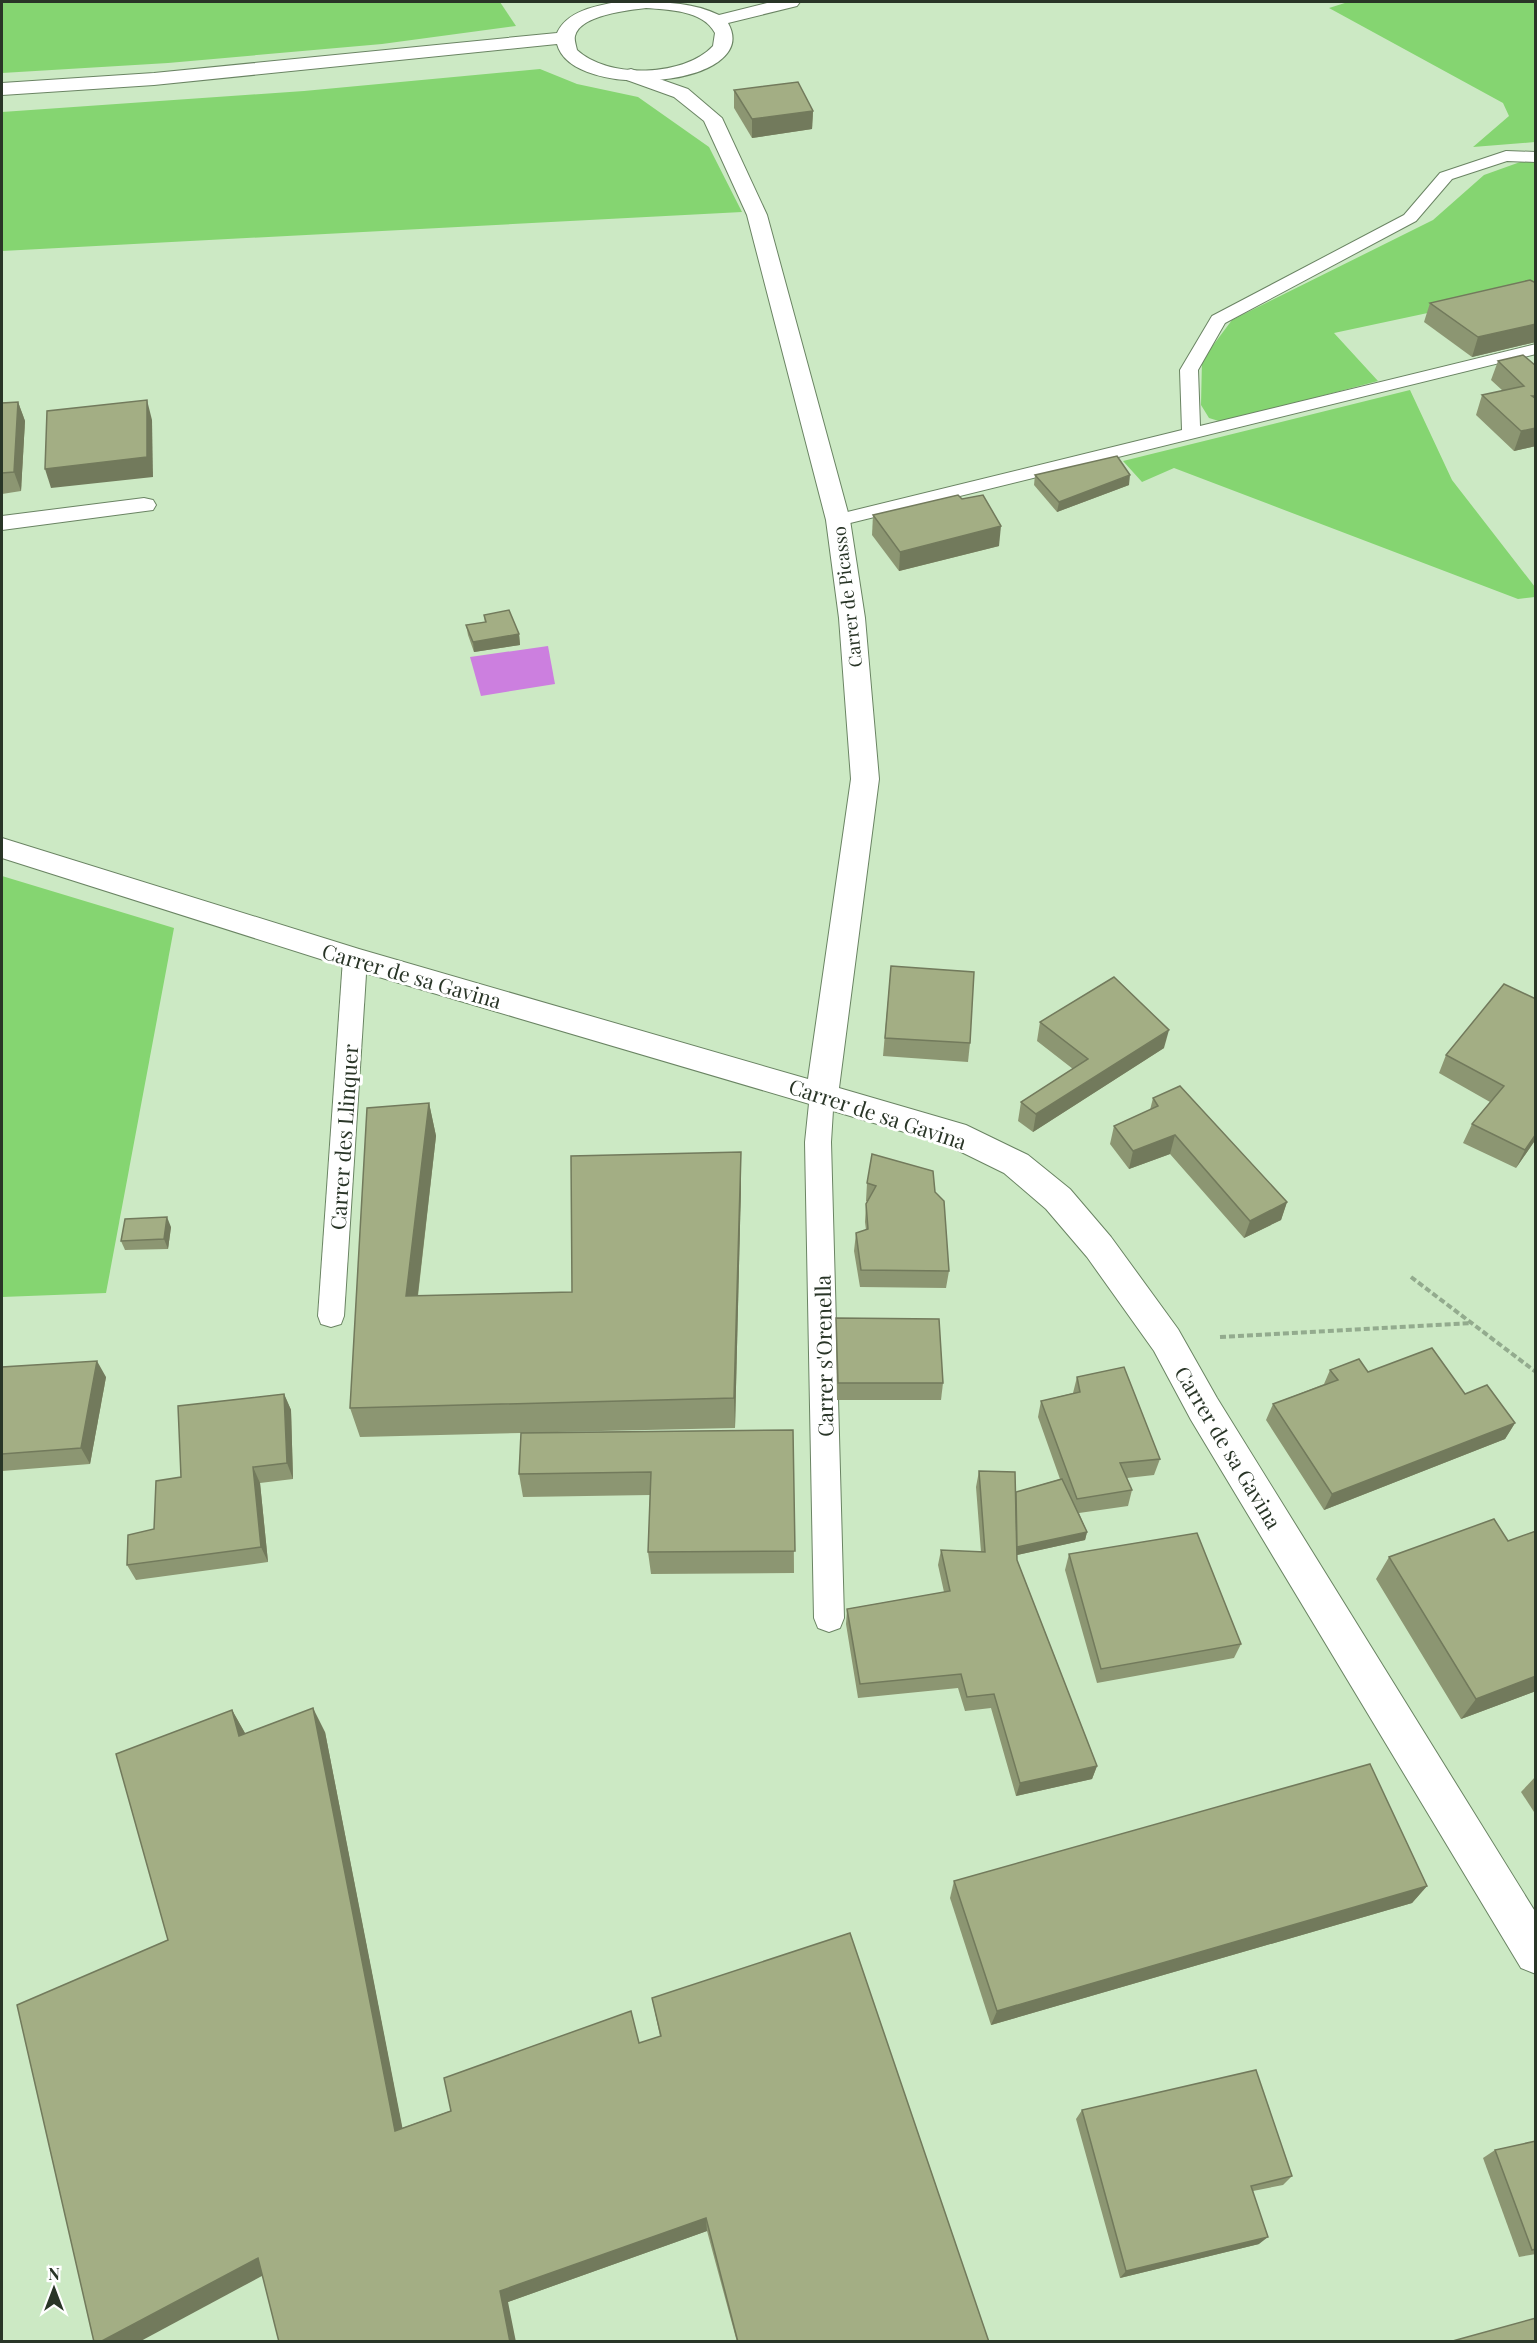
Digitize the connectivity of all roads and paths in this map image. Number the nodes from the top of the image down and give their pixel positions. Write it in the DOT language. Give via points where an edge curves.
graph roads {
  1 [pos="791,2"];
  2 [pos="665,3"];
  3 [pos="716,21"];
  4 [pos="565,38"];
  5 [pos="631,75"];
  6 [pos="2,89"];
  7 [pos="1536,157"];
  8 [pos="1536,349"];
  9 [pos="1191,433"];
  10 [pos="144,505"];
  11 [pos="838,520"];
  12 [pos="2,523"];
  13 [pos="2,848"];
  14 [pos="356,959"];
  15 [pos="822,1094"];
  16 [pos="1411,1277"];
  17 [pos="331,1316"];
  18 [pos="1471,1323"];
  19 [pos="1166,1340"];
  20 [pos="1536,1372"];
  21 [pos="829,1618"];
  22 [pos="1536,1953"];
  1 -- 3 [label="street"];
  2 -- 3 [label="street"];
  2 -- 4 [label="street" via="601,10 583,17"];
  3 -- 5 [label="street" via="722,28 724,42 709,60 677,72"];
  4 -- 5 [label="street" via="576,58 600,69"];
  4 -- 6 [label="street" via="187,76"];
  5 -- 11 [label="street, Carrer de Picasso" via="681,93 712,118 757,215"];
  7 -- 9 [label="lane" via="1506,156 1446,176 1410,218 1218,320 1189,370"];
  8 -- 9 [label="lane"];
  9 -- 11 [label="lane"];
  10 -- 12 [label="street"];
  11 -- 15 [label="street, Carrer de Picasso" via="852,618 865,779"];
  13 -- 14 [label="street, Carrer de sa Gavina"];
  14 -- 15 [label="street, Carrer de sa Gavina"];
  14 -- 17 [label="lane, Carrer des Llinquer"];
  15 -- 19 [label="street, Carrer de sa Gavina" via="955,1134 1016,1164 1058,1198"];
  15 -- 21 [label="lane, Carrer s'Orenella" via="818,1142"];
  16 -- 18 [label="path"];
  18 -- 19 [label="path"];
  18 -- 20 [label="path"];
  19 -- 22 [label="street, Carrer de sa Gavina" via="1204,1409"];
}
